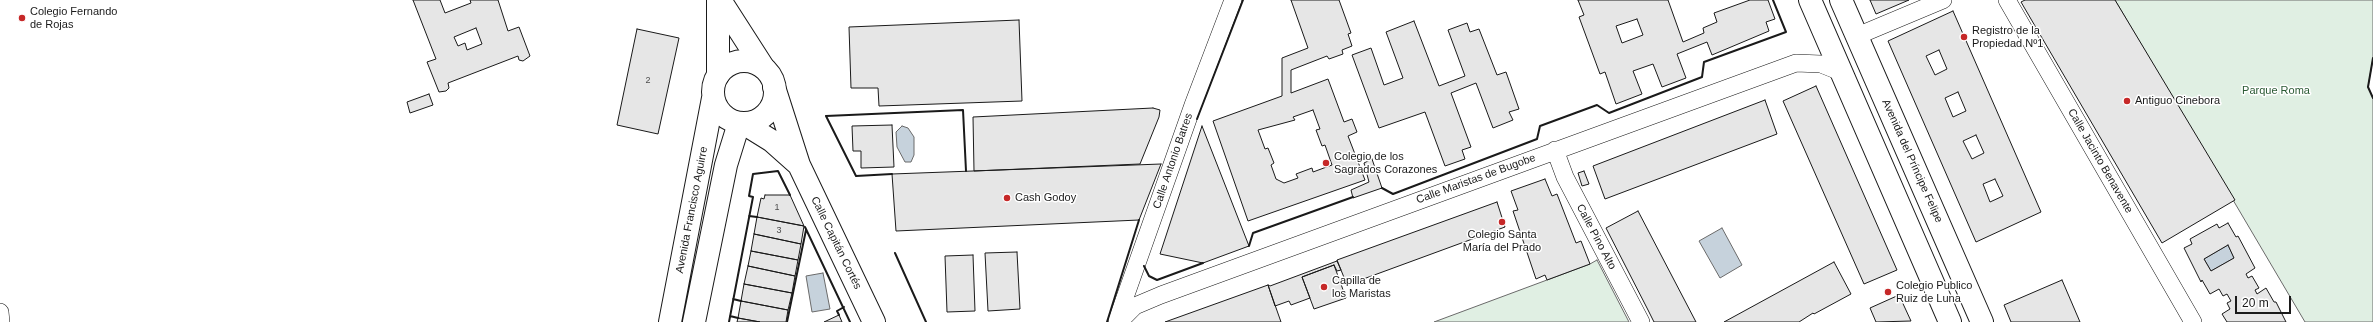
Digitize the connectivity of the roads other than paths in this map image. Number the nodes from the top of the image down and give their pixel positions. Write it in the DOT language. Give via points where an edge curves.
graph roads {
  1 [pos="719,0"];
  2 [pos="1233,0"];
  3 [pos="1810,0"];
  4 [pos="1841,0"];
  5 [pos="1943,0"];
  6 [pos="2007,0"];
  7 [pos="1857,36"];
  8 [pos="763,67"];
  9 [pos="1841,72"];
  10 [pos="718,75"];
  11 [pos="774,87"];
  12 [pos="713,98"];
  13 [pos="741,123"];
  14 [pos="1555,150"];
  15 [pos="798,164"];
  16 [pos="0,312"];
  17 [pos="1,322"];
  18 [pos="670,322"];
  19 [pos="694,322"];
  20 [pos="874,322"];
  21 [pos="1118,322"];
  22 [pos="1641,322"];
  23 [pos="1950,322"];
  24 [pos="1982,322"];
  25 [pos="2193,322"];
  1 -- 8 [label="main road, Calle Capitán Cortés"];
  1 -- 10 [label="main road, Calle Capitán Cortés"];
  2 -- 21 [label="street, Calle Antonio Batres" via="1193,105"];
  3 -- 9 [label="main road"];
  4 -- 7 [label="main road, Avenida del Príncipe Felipe"];
  5 -- 7 [label="street"];
  6 -- 25 [label="street, Calle Jacinto Benavente"];
  7 -- 24 [label="main road, Avenida del Príncipe Felipe"];
  8 -- 10 [label="main road" via="749,61 738,61 725,67"];
  8 -- 11 [label="main road, Calle Capitán Cortés"];
  9 -- 14 [label="street, Calle Maristas de Bugobe" via="1821,64 1796,63"];
  9 -- 23 [label="main road"];
  10 -- 12 [label="main road, Calle Capitán Cortés" via="713,86"];
  11 -- 13 [label="main road" via="773,102 766,114 754,122"];
  11 -- 15 [label="main road, Calle Capitán Cortés"];
  12 -- 13 [label="main road, Calle Capitán Cortés" via="722,115"];
  12 -- 18 [label="main road, Avenida Francisco Aguirre"];
  13 -- 15 [label="main road, Calle Capitán Cortés" via="772,141"];
  13 -- 19 [label="main road" via="726,165"];
  14 -- 21 [label="street, Calle Maristas de Bugobe" via="1162,295 1135,306"];
  14 -- 22 [label="street, Calle Pino Alto" via="1565,177"];
  15 -- 20 [label="main road, Calle Capitán Cortés"];
  16 -- 17 [label="street"];
}
